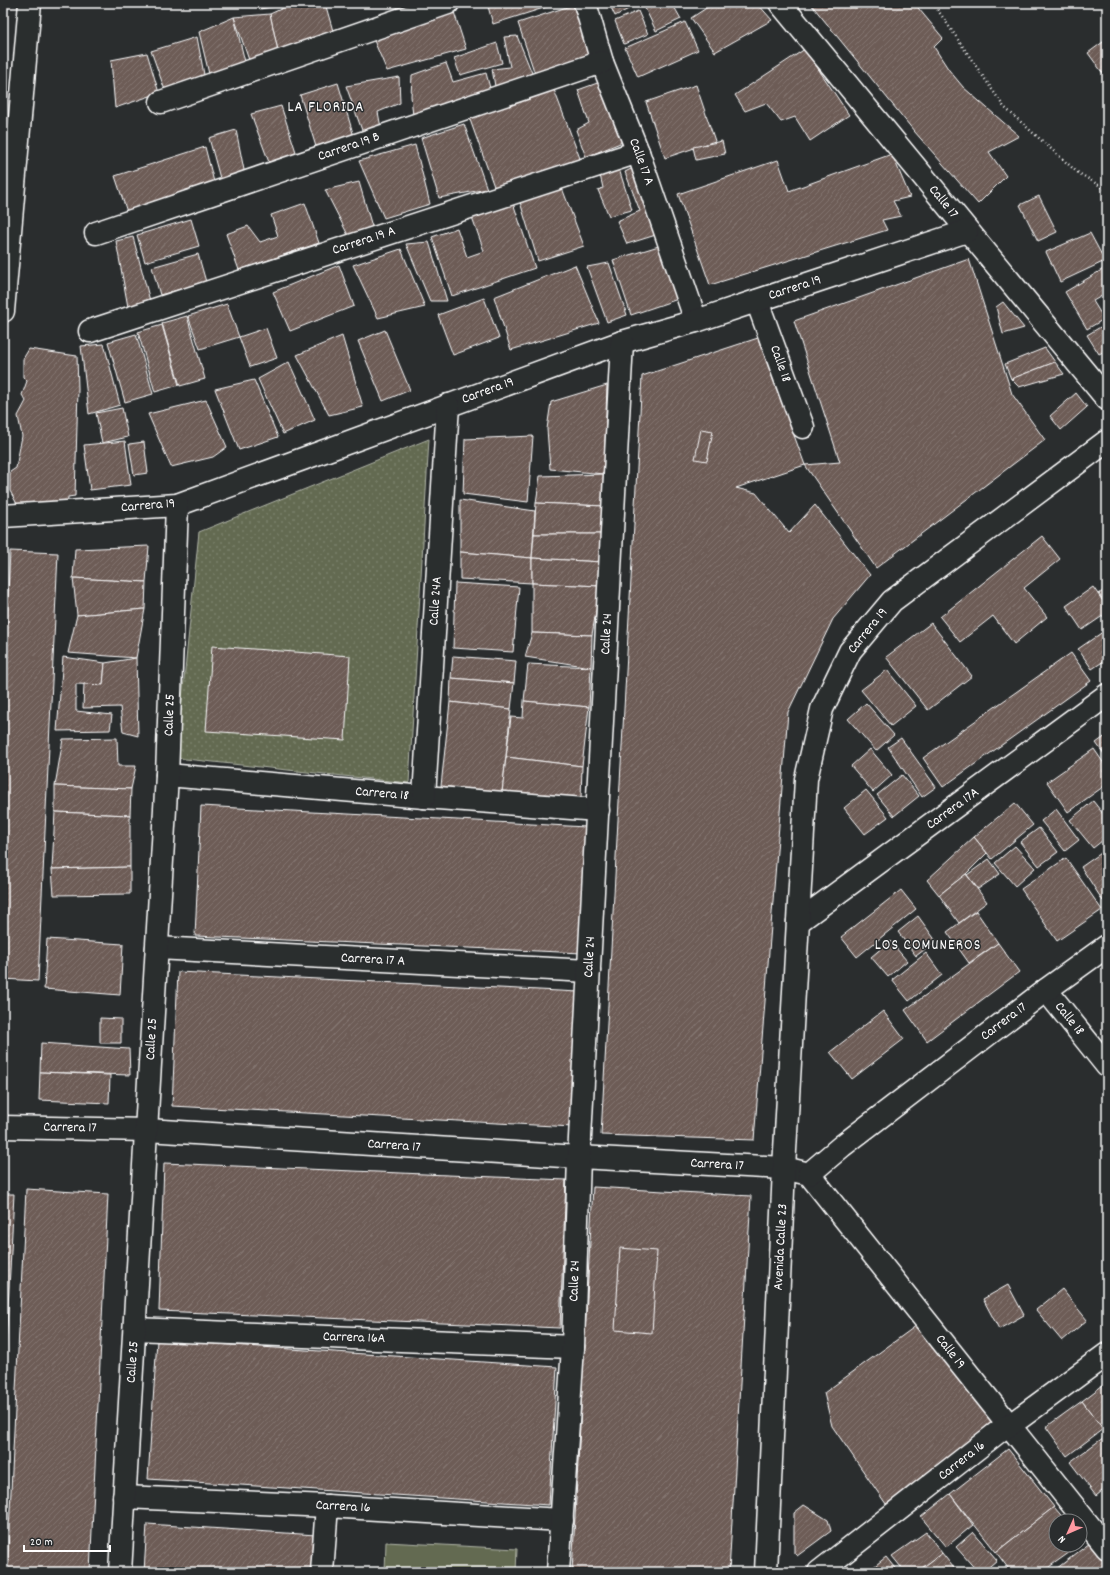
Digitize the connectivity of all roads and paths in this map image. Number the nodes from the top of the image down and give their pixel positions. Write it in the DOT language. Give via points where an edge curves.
graph roads {
  1 [pos="30,3"];
  2 [pos="448,3"];
  3 [pos="585,3"];
  4 [pos="780,3"];
  5 [pos="934,3"];
  6 [pos="602,62"];
  7 [pos="161,102"];
  8 [pos="638,152"];
  9 [pos="1107,190"];
  10 [pos="967,230"];
  11 [pos="96,233"];
  12 [pos="757,301"];
  13 [pos="3,311"];
  14 [pos="696,321"];
  15 [pos="90,330"];
  16 [pos="622,342"];
  17 [pos="1107,399"];
  18 [pos="448,405"];
  19 [pos="804,427"];
  20 [pos="1107,441"];
  21 [pos="178,505"];
  22 [pos="3,516"];
  23 [pos="1107,695"];
  24 [pos="168,775"];
  25 [pos="424,797"];
  26 [pos="598,810"];
  27 [pos="798,922"];
  28 [pos="1107,946"];
  29 [pos="157,948"];
  30 [pos="589,971"];
  31 [pos="1046,990"];
  32 [pos="1107,1066"];
  33 [pos="3,1127"];
  34 [pos="146,1130"];
  35 [pos="579,1157"];
  36 [pos="784,1168"];
  37 [pos="809,1174"];
  38 [pos="135,1329"];
  39 [pos="572,1347"];
  40 [pos="1107,1354"];
  41 [pos="1009,1426"];
  42 [pos="124,1497"];
  43 [pos="327,1506"];
  44 [pos="562,1520"];
  45 [pos="1107,1548"];
  46 [pos="120,1572"];
  47 [pos="322,1572"];
  48 [pos="558,1572"];
  49 [pos="766,1572"];
  50 [pos="819,1572"];
  1 -- 13 [label="street"];
  2 -- 7 [label="street"];
  3 -- 6 [label="street, Calle 17 A"];
  4 -- 10 [label="street, Calle 17"];
  5 -- 9 [label="path" via="1004,107 1077,172"];
  6 -- 8 [label="street, Calle 17 A"];
  6 -- 11 [label="street, Carrera 19 B"];
  8 -- 14 [label="street, Calle 17 A"];
  8 -- 15 [label="street, Carrera 19 A"];
  10 -- 12 [label="street, Carrera 19"];
  10 -- 17 [label="street, Calle 17"];
  12 -- 14 [label="street, Carrera 19"];
  12 -- 19 [label="street, Calle 18"];
  14 -- 16 [label="street, Carrera 19"];
  16 -- 18 [label="street, Carrera 19"];
  16 -- 26 [label="street, Calle 24"];
  18 -- 21 [label="street, Carrera 19"];
  18 -- 25 [label="street, Calle 24A"];
  20 -- 27 [label="street, Carrera 19" via="892,602 850,651 822,709 806,779"];
  21 -- 22 [label="street, Carrera 19"];
  21 -- 24 [label="street, Calle 25"];
  23 -- 27 [label="street, Carrera 17A"];
  24 -- 25 [label="street, Carrera 18"];
  24 -- 29 [label="street, Calle 25"];
  25 -- 26 [label="street, Carrera 18"];
  26 -- 30 [label="street, Calle 24"];
  27 -- 36 [label="street, Avenida Calle 23"];
  28 -- 31 [label="street, Carrera 17"];
  29 -- 30 [label="street, Carrera 17 A"];
  29 -- 34 [label="street, Calle 25"];
  30 -- 35 [label="street, Calle 24"];
  31 -- 32 [label="street, Calle 18"];
  31 -- 37 [label="street, Carrera 17"];
  33 -- 34 [label="street, Carrera 17"];
  34 -- 35 [label="street, Carrera 17"];
  34 -- 38 [label="street, Calle 25"];
  35 -- 36 [label="street, Carrera 17"];
  35 -- 39 [label="street, Calle 24"];
  36 -- 37 [label="street"];
  36 -- 49 [label="street, Avenida Calle 23"];
  37 -- 41 [label="street, Calle 19"];
  38 -- 39 [label="street, Carrera 16A"];
  38 -- 42 [label="street, Calle 25"];
  39 -- 44 [label="street, Calle 24"];
  40 -- 41 [label="street, Carrera 16"];
  41 -- 45 [label="street, Calle 19"];
  41 -- 50 [label="street, Carrera 16"];
  42 -- 43 [label="street, Carrera 16"];
  42 -- 46 [label="street, Calle 25"];
  43 -- 44 [label="street, Carrera 16"];
  43 -- 47 [label="street"];
  44 -- 48 [label="street, Calle 24"];
}
